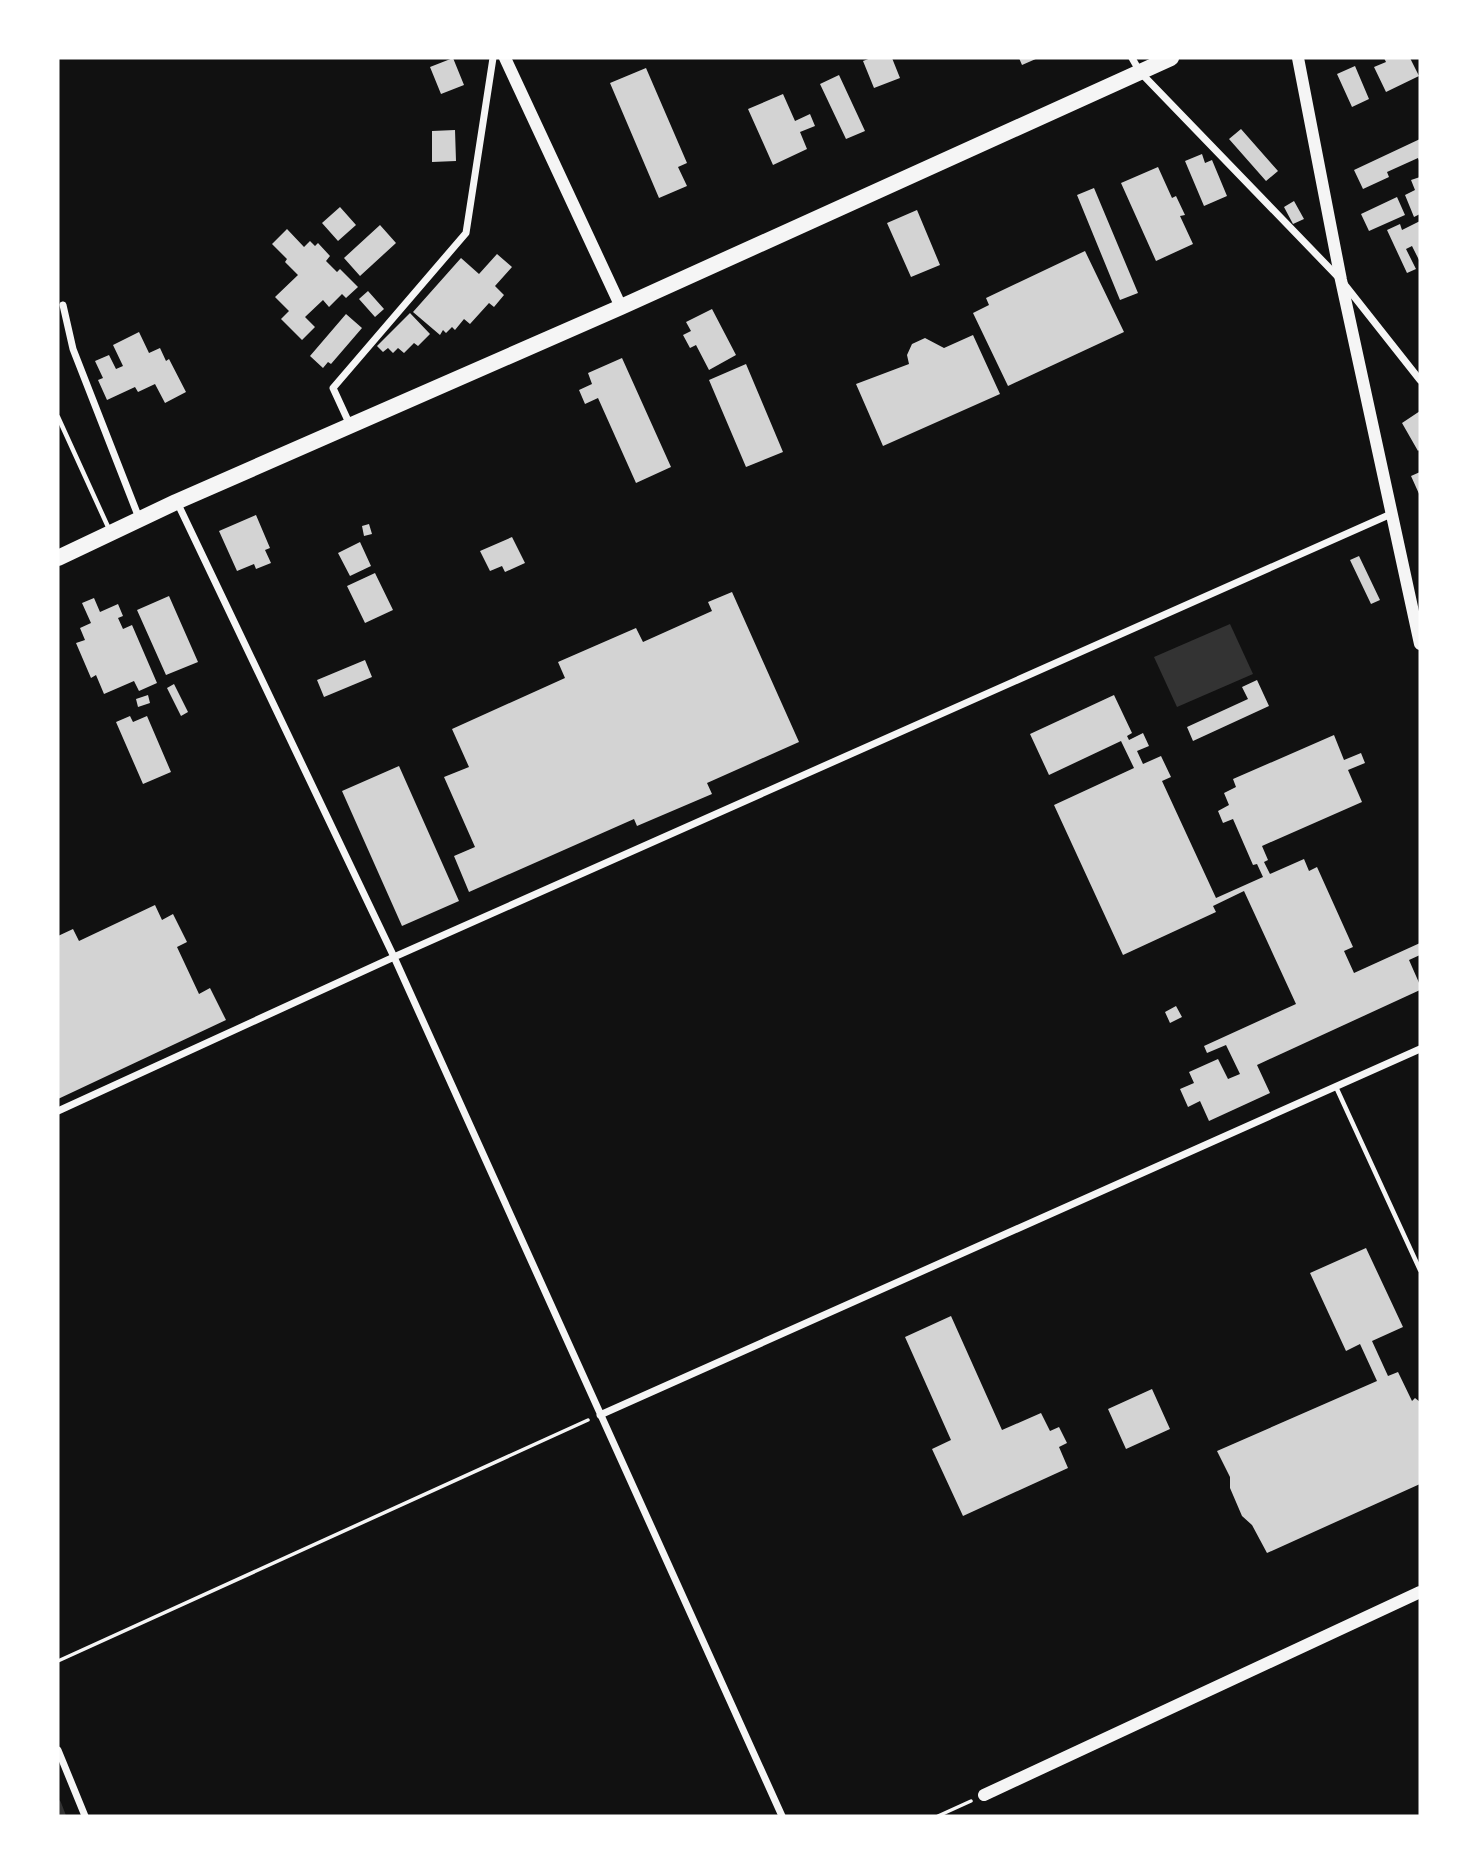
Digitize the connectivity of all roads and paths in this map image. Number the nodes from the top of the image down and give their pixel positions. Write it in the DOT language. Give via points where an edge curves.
graph roads {
  1 [pos="494,58"];
  2 [pos="505,58"];
  3 [pos="1171,58"];
  4 [pos="1298,58"];
  5 [pos="1136,65"];
  6 [pos="1341,280"];
  7 [pos="63,305"];
  8 [pos="621,307"];
  9 [pos="1420,380"];
  10 [pos="58,417"];
  11 [pos="351,425"];
  12 [pos="176,502"];
  13 [pos="1391,514"];
  14 [pos="140,519"];
  15 [pos="111,533"];
  16 [pos="58,558"];
  17 [pos="1420,644"];
  18 [pos="394,957"];
  19 [pos="1420,1049"];
  20 [pos="1336,1087"];
  21 [pos="58,1111"];
  22 [pos="1420,1270"];
  23 [pos="600,1415"];
  24 [pos="1420,1592"];
  25 [pos="58,1661"];
  26 [pos="58,1750"];
  27 [pos="984,1795"];
  28 [pos="86,1816"];
  29 [pos="782,1816"];
  30 [pos="938,1816"];
  1 -- 11 [label="street" via="466,233 333,388"];
  2 -- 8 [label="street"];
  3 -- 5 [label="main road"];
  4 -- 6 [label="street"];
  5 -- 6 [label="street"];
  5 -- 8 [label="main road"];
  6 -- 9 [label="street"];
  6 -- 13 [label="street"];
  7 -- 14 [label="street" via="73,349"];
  8 -- 11 [label="main road"];
  10 -- 15 [label="lane"];
  11 -- 12 [label="main road"];
  12 -- 14 [label="main road"];
  12 -- 18 [label="street"];
  13 -- 17 [label="street"];
  13 -- 18 [label="street"];
  14 -- 15 [label="main road"];
  15 -- 16 [label="main road"];
  18 -- 21 [label="street"];
  18 -- 23 [label="street"];
  19 -- 20 [label="street"];
  20 -- 22 [label="lane"];
  20 -- 23 [label="street"];
  23 -- 25 [label="path"];
  23 -- 29 [label="street"];
  24 -- 27 [label="street"];
  26 -- 28 [label="street"];
  27 -- 30 [label="path"];
}
